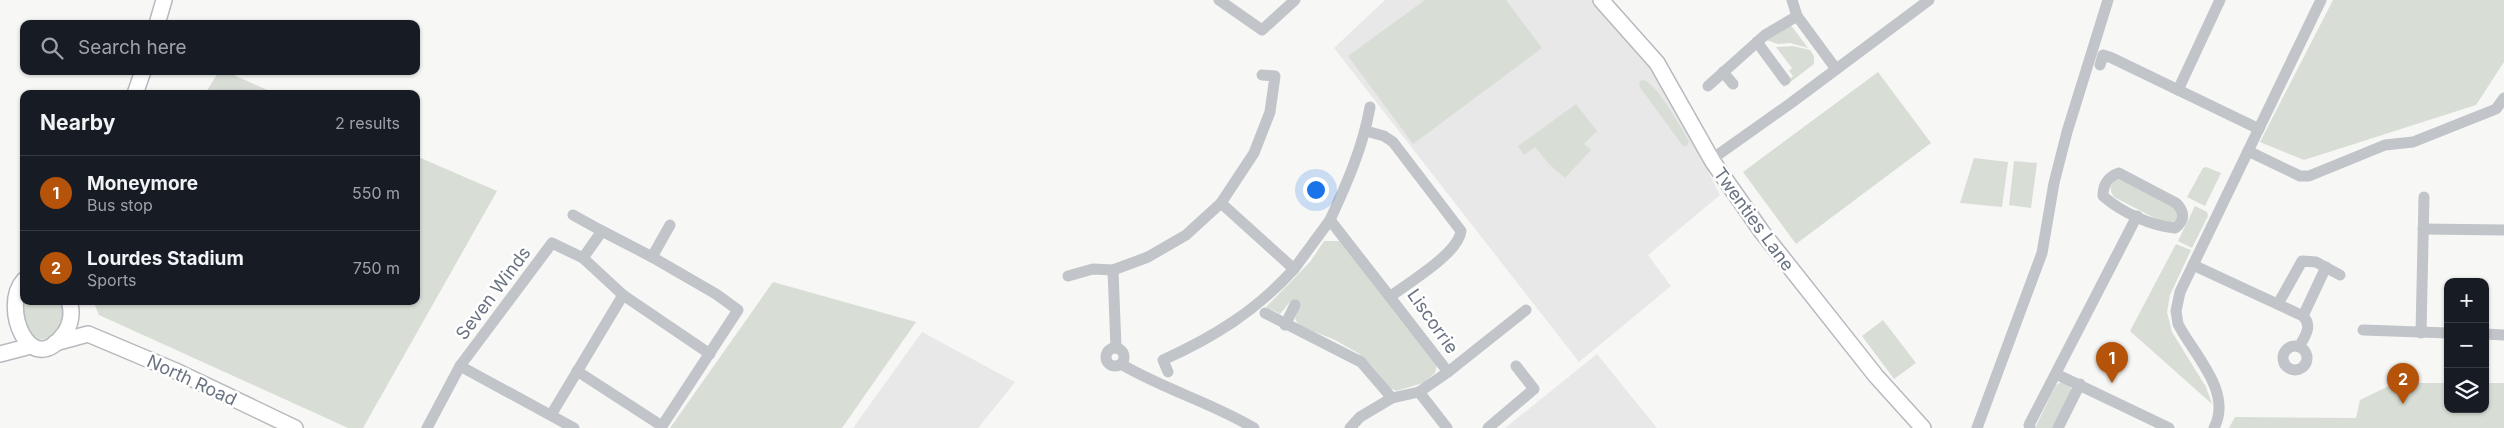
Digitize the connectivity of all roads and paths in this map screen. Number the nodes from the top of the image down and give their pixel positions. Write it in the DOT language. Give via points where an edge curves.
graph roads {
  1 [pos="164,0"];
  2 [pos="1219,0"];
  3 [pos="1295,0"];
  4 [pos="1602,0"];
  5 [pos="1792,0"];
  6 [pos="2108,0"];
  7 [pos="2321,0"];
  8 [pos="1921,2"];
  9 [pos="2215,2"];
  10 [pos="1797,16"];
  11 [pos="158,20"];
  12 [pos="1757,42"];
  13 [pos="2100,65"];
  14 [pos="1836,69"];
  15 [pos="1724,72"];
  16 [pos="142,75"];
  17 [pos="1262,75"];
  18 [pos="1785,80"];
  19 [pos="1733,84"];
  20 [pos="1708,86"];
  21 [pos="136,90"];
  22 [pos="2178,90"];
  23 [pos="2504,98"];
  24 [pos="1370,107"];
  25 [pos="2259,129"];
  26 [pos="1366,131"];
  27 [pos="2248,151"];
  28 [pos="1712,159"];
  29 [pos="2424,196"];
  30 [pos="1221,203"];
  31 [pos="573,215"];
  32 [pos="2137,216"];
  33 [pos="1330,220"];
  34 [pos="670,225"];
  35 [pos="2424,229"];
  36 [pos="2504,230"];
  37 [pos="602,231"];
  38 [pos="652,257"];
  39 [pos="583,258"];
  40 [pos="2193,264"];
  41 [pos="2326,267"];
  42 [pos="1294,269"];
  43 [pos="1113,270"];
  44 [pos="2340,275"];
  45 [pos="1068,276"];
  46 [pos="20,282"];
  47 [pos="0,286"];
  48 [pos="623,295"];
  49 [pos="1390,297"];
  50 [pos="2278,304"];
  51 [pos="70,305"];
  52 [pos="71,305"];
  53 [pos="1294,305"];
  54 [pos="1526,310"];
  55 [pos="1265,313"];
  56 [pos="2303,316"];
  57 [pos="1285,325"];
  58 [pos="1,328"];
  59 [pos="2363,330"];
  60 [pos="2421,333"];
  61 [pos="2444,333"];
  62 [pos="88,334"];
  63 [pos="2489,334"];
  64 [pos="2504,335"];
  65 [pos="55,343"];
  66 [pos="2299,346"];
  67 [pos="27,347"];
  68 [pos="0,354"];
  69 [pos="710,354"];
  70 [pos="460,366"];
  71 [pos="1516,366"];
  72 [pos="577,371"];
  73 [pos="1168,372"];
  74 [pos="1448,372"];
  75 [pos="2056,374"];
  76 [pos="2080,384"];
  77 [pos="1419,392"];
  78 [pos="1392,398"];
  79 [pos="551,416"];
  80 [pos="661,427"];
  81 [pos="295,428"];
  82 [pos="427,428"];
  83 [pos="574,428"];
  84 [pos="1254,428"];
  85 [pos="1350,428"];
  86 [pos="1447,428"];
  87 [pos="1488,428"];
  88 [pos="1923,428"];
  89 [pos="1977,428"];
  90 [pos="2030,428"];
  91 [pos="2058,428"];
  92 [pos="2169,428"];
  93 [pos="2214,428"];
  1 -- 11 [label="street"];
  2 -- 3 [label="street" via="1262,30"];
  4 -- 28 [label="street, Twenties Lane" via="1657,62"];
  5 -- 10 [label="street"];
  6 -- 89 [label="street" via="2067,132 2054,182 2042,253"];
  7 -- 25 [label="street"];
  8 -- 14 [label="street"];
  9 -- 22 [label="street"];
  10 -- 12 [label="street"];
  10 -- 14 [label="street"];
  12 -- 15 [label="street"];
  12 -- 18 [label="street"];
  13 -- 22 [label="street" via="2103,55"];
  14 -- 28 [label="street"];
  15 -- 19 [label="street"];
  15 -- 20 [label="street"];
  16 -- 21 [label="street"];
  17 -- 30 [label="street" via="1274,76 1270,112 1254,153"];
  22 -- 25 [label="street"];
  23 -- 27 [label="street" via="2496,110 2412,142 2385,145 2309,176 2300,176"];
  24 -- 26 [label="street"];
  25 -- 27 [label="street"];
  26 -- 33 [label="street"];
  26 -- 49 [label="street, Liscorrie" via="1393,142 1461,231 1452,249"];
  27 -- 40 [label="street"];
  28 -- 88 [label="street, Twenties Lane" via="1820,308"];
  29 -- 35 [label="street"];
  30 -- 42 [label="street"];
  30 -- 43 [label="street" via="1186,235 1148,257"];
  31 -- 37 [label="street"];
  32 -- 32 [label="street" via="2103,196 2103,188 2112,176 2119,173 2176,203 2182,209 2183,217 2175,228"];
  32 -- 75 [label="street"];
  33 -- 42 [label="street"];
  33 -- 49 [label="street"];
  34 -- 38 [label="street"];
  35 -- 36 [label="street"];
  35 -- 60 [label="street"];
  37 -- 38 [label="street"];
  37 -- 39 [label="street"];
  38 -- 69 [label="street" via="738,310"];
  39 -- 48 [label="street, Seven Winds"];
  39 -- 70 [label="street, Seven Winds" via="552,243"];
  40 -- 50 [label="street"];
  40 -- 93 [label="street" via="2180,292 2176,311 2181,330 2220,398 2220,414"];
  41 -- 44 [label="street"];
  41 -- 50 [label="street" via="2309,260 2302,261"];
  41 -- 56 [label="street"];
  42 -- 73 [label="street" via="1270,294 1221,332 1163,360"];
  43 -- 45 [label="street" via="1093,269"];
  43 -- 84 [label="street" via="1116,348 1124,356 1121,364 1145,378 1224,410"];
  46 -- 47 [label="street"];
  46 -- 58 [label="street" via="5,296"];
  48 -- 69 [label="street, Seven Winds"];
  48 -- 72 [label="street"];
  49 -- 74 [label="street, Liscorrie"];
  50 -- 56 [label="street"];
  51 -- 65 [label="street" via="68,328"];
  52 -- 62 [label="street"];
  53 -- 57 [label="street"];
  54 -- 74 [label="street, Liscorrie"];
  55 -- 57 [label="street"];
  56 -- 66 [label="street" via="2309,327"];
  57 -- 78 [label="street" via="1361,362"];
  58 -- 67 [label="street" via="10,338"];
  59 -- 60 [label="street"];
  60 -- 61 [label="street"];
  62 -- 65 [label="street"];
  62 -- 81 [label="street, North Road" via="178,372"];
  63 -- 64 [label="street"];
  65 -- 67 [label="street"];
  67 -- 68 [label="street"];
  69 -- 80 [label="street"];
  70 -- 79 [label="street, Seven Winds"];
  70 -- 82 [label="street, Seven Winds"];
  71 -- 87 [label="street" via="1534,389"];
  72 -- 79 [label="street"];
  72 -- 80 [label="street"];
  74 -- 77 [label="street, Liscorrie"];
  75 -- 76 [label="street"];
  75 -- 90 [label="street"];
  76 -- 91 [label="street"];
  76 -- 92 [label="street"];
  77 -- 78 [label="street, Liscorrie"];
  77 -- 86 [label="street"];
  78 -- 85 [label="street, Liscorrie" via="1360,417"];
  79 -- 83 [label="street, Seven Winds"];
}
